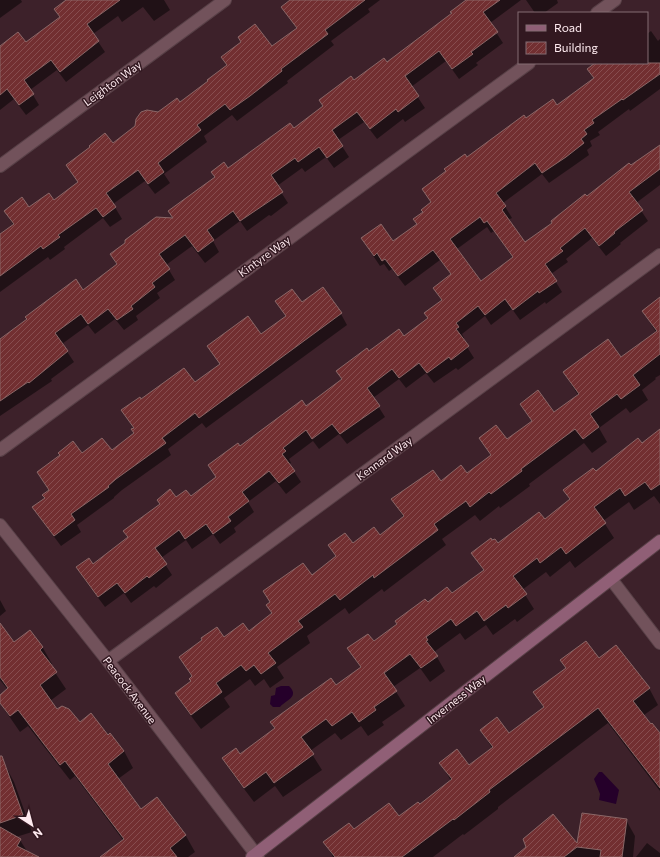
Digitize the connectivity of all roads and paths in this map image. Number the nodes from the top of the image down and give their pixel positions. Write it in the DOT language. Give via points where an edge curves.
graph roads {
  1 [pos="225,0"];
  2 [pos="615,0"];
  3 [pos="598,12"];
  4 [pos="528,64"];
  5 [pos="0,166"];
  6 [pos="660,255"];
  7 [pos="0,450"];
  8 [pos="0,525"];
  9 [pos="660,541"];
  10 [pos="611,579"];
  11 [pos="660,643"];
  12 [pos="108,660"];
  13 [pos="255,856"];
  1 -- 5 [label="street, Leighton Way"];
  2 -- 3 [label="street"];
  4 -- 7 [label="street, Kintyre Way"];
  6 -- 12 [label="street, Kennard Way"];
  8 -- 12 [label="street, Peacock Avenue"];
  9 -- 10 [label="street, Inverness Way"];
  10 -- 11 [label="street"];
  10 -- 13 [label="street, Inverness Way"];
  12 -- 13 [label="street, Peacock Avenue"];
}
